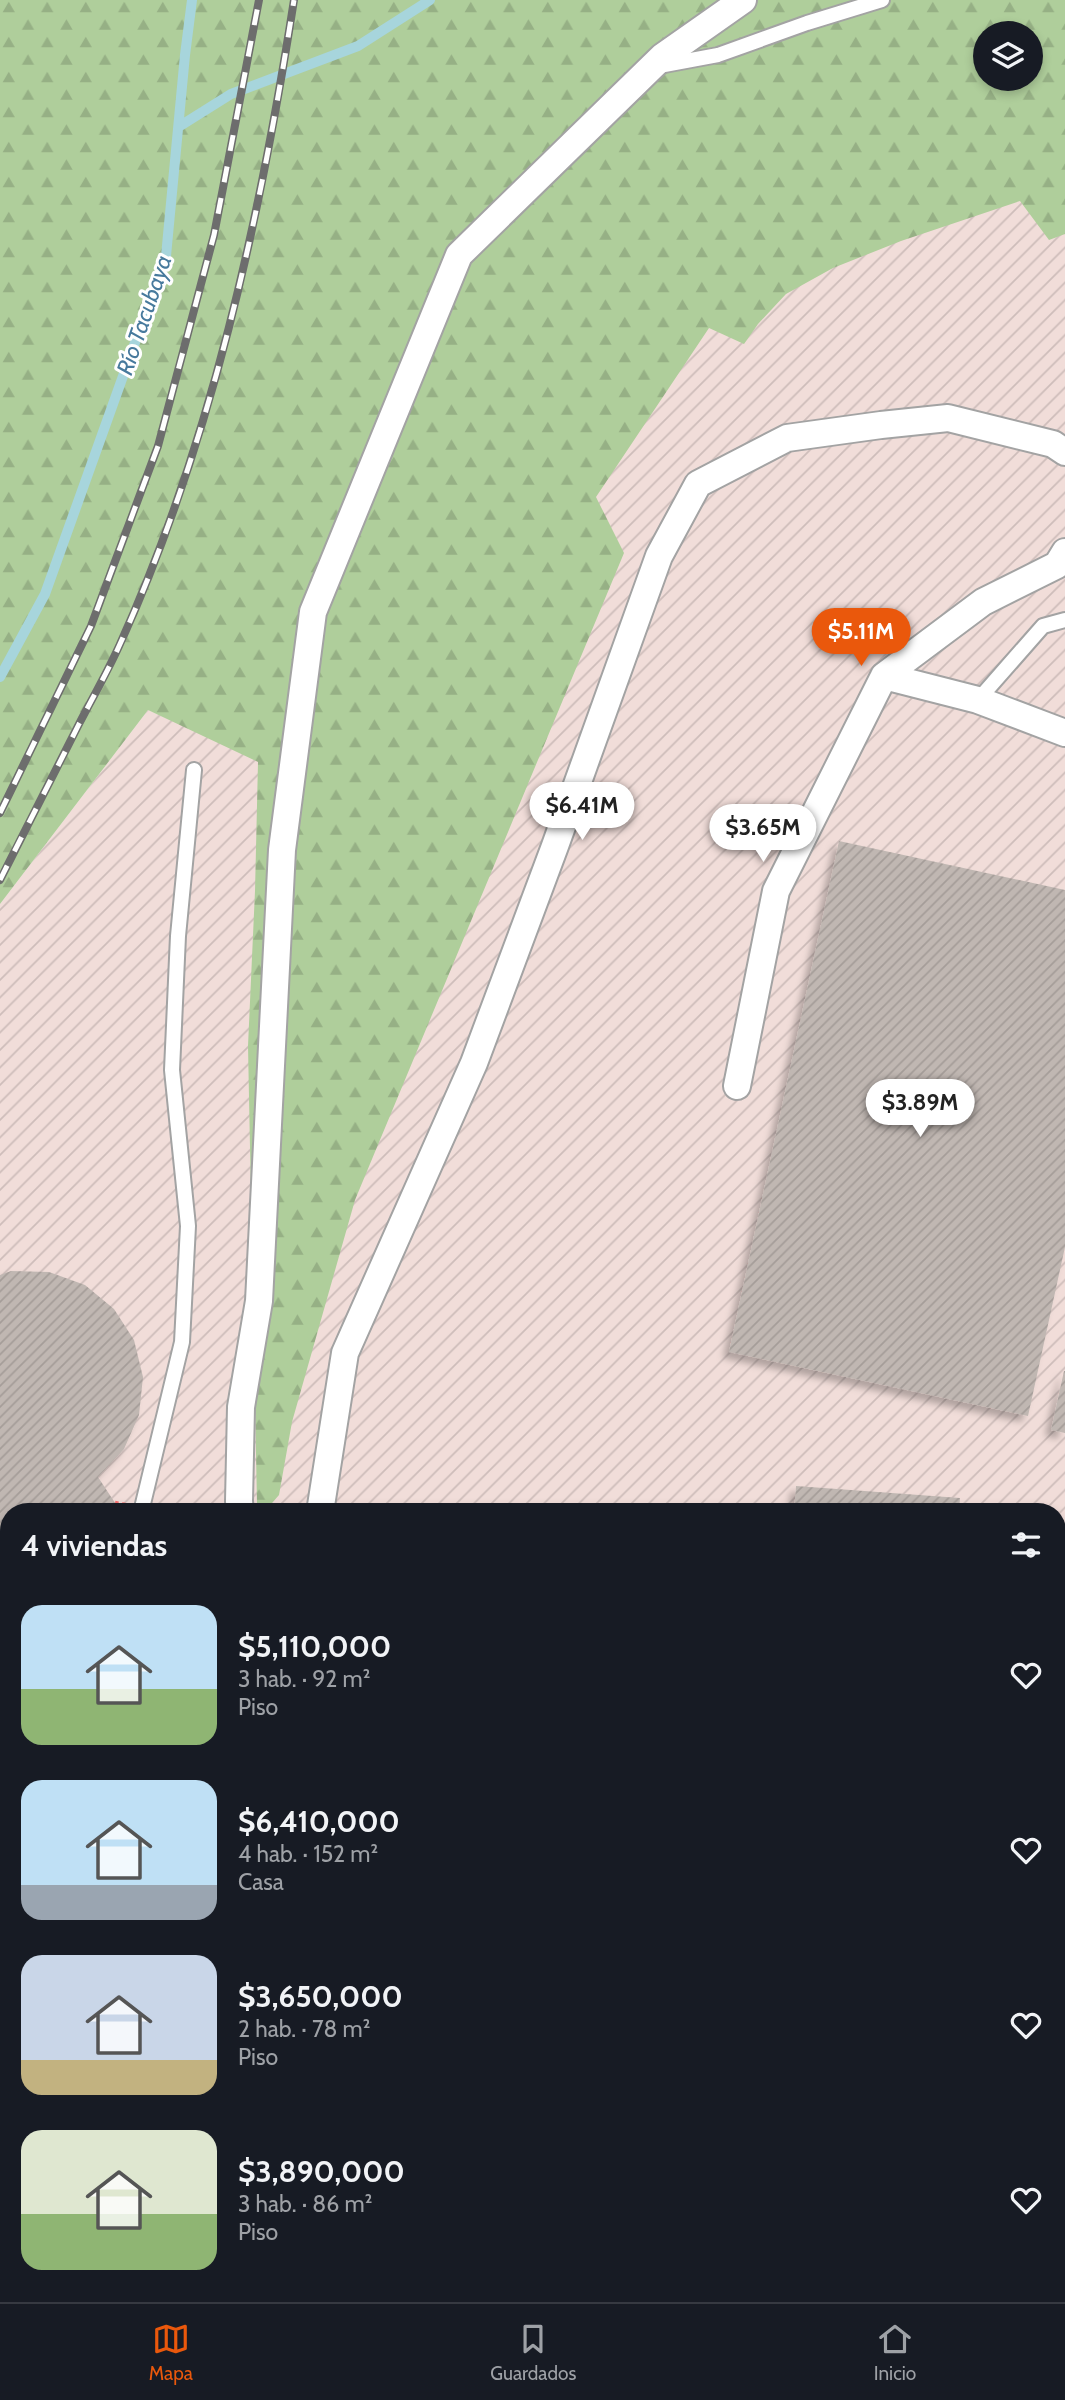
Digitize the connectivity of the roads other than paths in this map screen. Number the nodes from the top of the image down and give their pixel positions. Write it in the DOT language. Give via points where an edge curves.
graph roads {
  1 [pos="743,0"];
  2 [pos="882,0"];
  3 [pos="651,68"];
  4 [pos="1065,452"];
  5 [pos="1065,552"];
  6 [pos="1065,620"];
  7 [pos="884,676"];
  8 [pos="978,699"];
  9 [pos="1065,733"];
  10 [pos="194,770"];
  11 [pos="737,1086"];
  12 [pos="143,1503"];
  13 [pos="239,1503"];
  14 [pos="321,1503"];
  1 -- 3 [label="street"];
  2 -- 3 [label="lane" via="718,55"];
  3 -- 13 [label="street" via="459,255 313,612 282,850 259,1301 241,1407"];
  4 -- 14 [label="street" via="1053,444 948,418 787,438 698,484 659,556 474,1063 345,1353"];
  5 -- 7 [label="street" via="1057,565 983,602"];
  6 -- 8 [label="lane" via="1043,626"];
  7 -- 8 [label="street"];
  7 -- 11 [label="street" via="776,891"];
  8 -- 9 [label="street"];
  10 -- 12 [label="lane" via="178,936 172,1070 188,1226 182,1342"];
}
